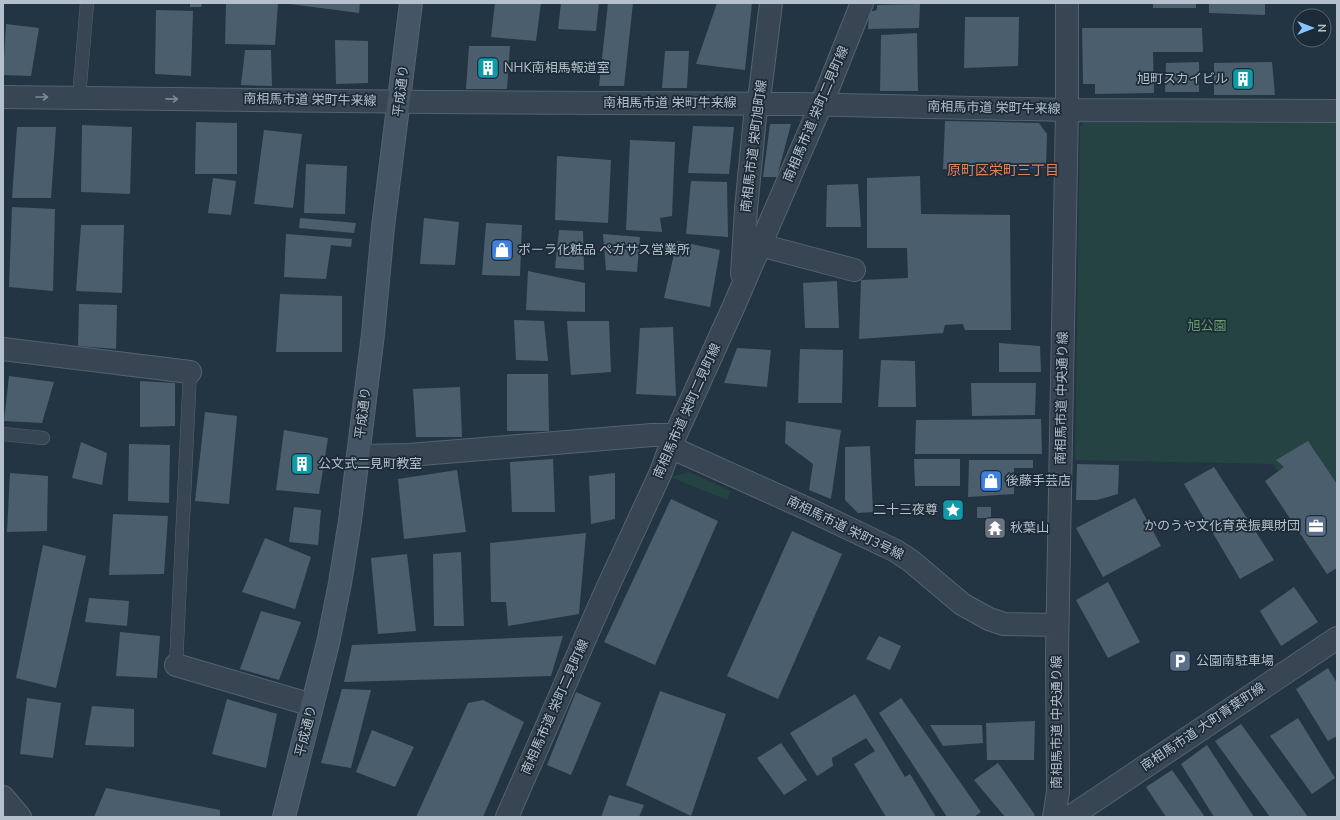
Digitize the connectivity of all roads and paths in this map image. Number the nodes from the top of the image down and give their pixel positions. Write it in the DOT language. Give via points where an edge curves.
graph roads {
  1 [pos="87,3"];
  2 [pos="411,3"];
  3 [pos="771,3"];
  4 [pos="862,3"];
  5 [pos="1067,3"];
  6 [pos="3,97"];
  7 [pos="79,97"];
  8 [pos="399,101"];
  9 [pos="758,104"];
  10 [pos="821,105"];
  11 [pos="1067,110"];
  12 [pos="1337,111"];
  13 [pos="760,245"];
  14 [pos="854,270"];
  15 [pos="741,289"];
  16 [pos="3,349"];
  17 [pos="190,372"];
  18 [pos="3,434"];
  19 [pos="43,438"];
  20 [pos="673,441"];
  21 [pos="358,456"];
  22 [pos="1057,625"];
  23 [pos="1337,638"];
  24 [pos="176,665"];
  25 [pos="312,705"];
  26 [pos="3,797"];
  27 [pos="20,817"];
  28 [pos="284,817"];
  29 [pos="507,817"];
  30 [pos="1054,817"];
  31 [pos="1070,817"];
  1 -- 7 [label="lane"];
  2 -- 8 [label="street, 平成通り"];
  3 -- 9 [label="street, 南相馬市道 栄町旭町線"];
  4 -- 10 [label="street, 南相馬市道 栄町二見町線"];
  5 -- 11 [label="street, 南相馬市道 中央通り線"];
  6 -- 7 [label="street, 南相馬市道 栄町牛来線, one-way"];
  7 -- 8 [label="street, 南相馬市道 栄町牛来線, one-way"];
  8 -- 9 [label="street, 南相馬市道 栄町牛来線"];
  8 -- 21 [label="street, 平成通り"];
  9 -- 10 [label="street, 南相馬市道 栄町牛来線"];
  9 -- 15 [label="street, 南相馬市道 栄町旭町線" via="746,209"];
  10 -- 11 [label="street, 南相馬市道 栄町牛来線"];
  10 -- 13 [label="street, 南相馬市道 栄町二見町線"];
  11 -- 12 [label="street, 南相馬市道 栄町牛来線"];
  11 -- 22 [label="street, 南相馬市道 中央通り線"];
  13 -- 14 [label="street"];
  13 -- 15 [label="street, 南相馬市道 栄町二見町線"];
  15 -- 20 [label="street, 南相馬市道 栄町二見町線"];
  16 -- 17 [label="street"];
  17 -- 24 [label="lane"];
  18 -- 19 [label="lane"];
  20 -- 21 [label="street" via="652,435 409,455"];
  20 -- 22 [label="street, 南相馬市道 栄町3号線" via="896,551 962,604 989,619 1004,624"];
  20 -- 29 [label="street, 南相馬市道 栄町二見町線"];
  21 -- 25 [label="street, 平成通り" via="340,582"];
  22 -- 30 [label="street, 南相馬市道 中央通り線" via="1058,792"];
  23 -- 31 [label="street, 南相馬市道 大町青葉町線"];
  24 -- 25 [label="street"];
  25 -- 28 [label="street, 平成通り"];
  26 -- 27 [label="street"];
}
